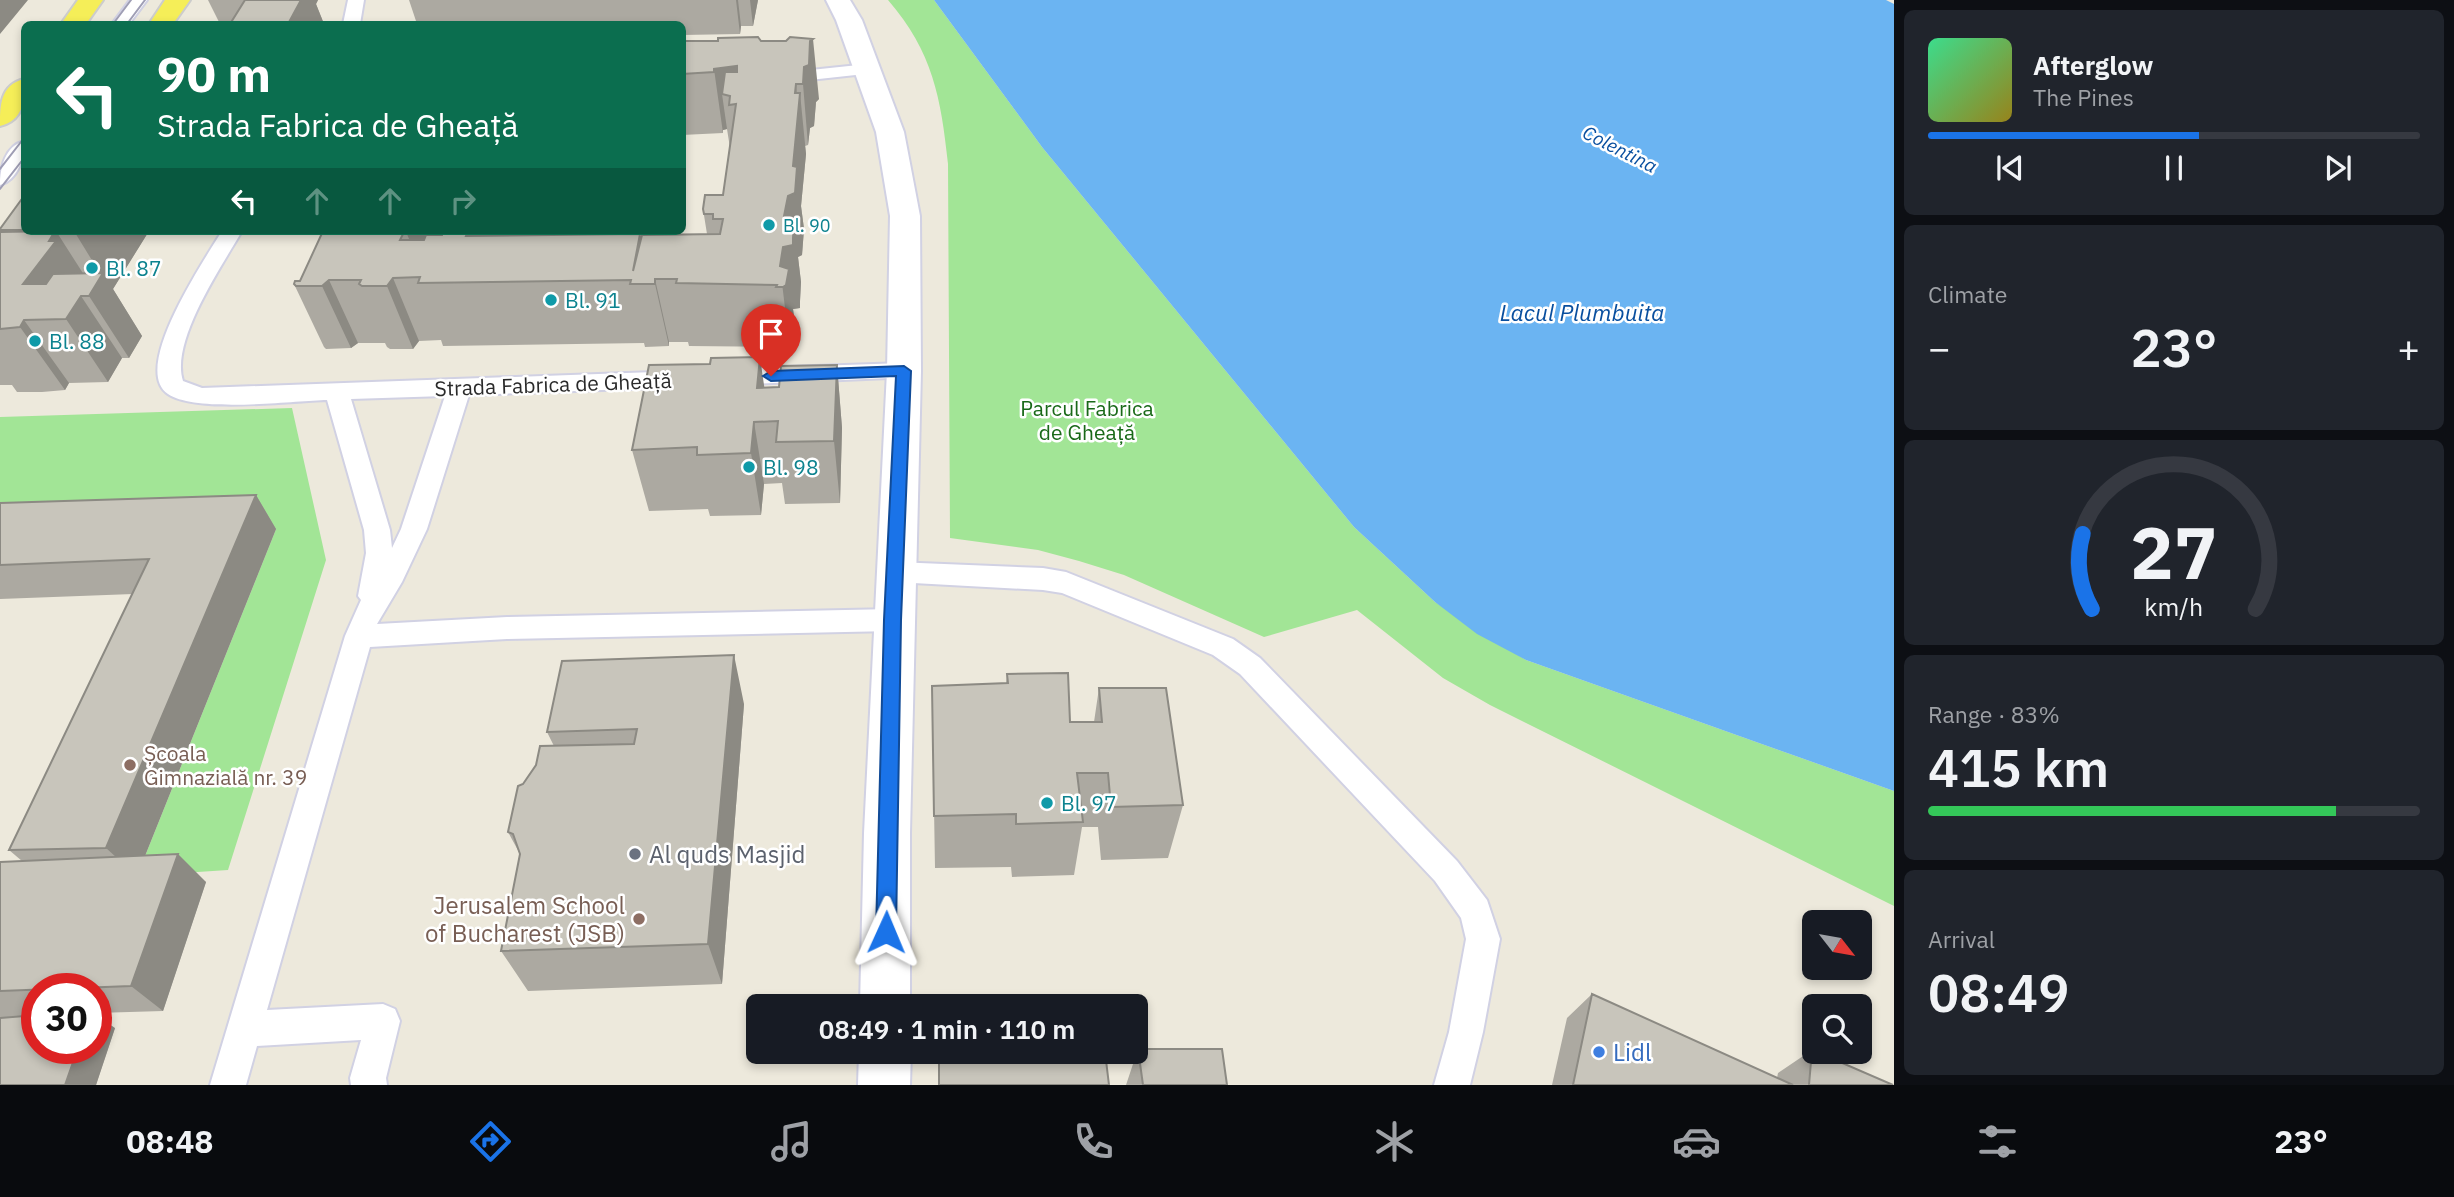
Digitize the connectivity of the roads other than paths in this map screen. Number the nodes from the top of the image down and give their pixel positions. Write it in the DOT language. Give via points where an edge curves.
graph roads {
  1 [pos="91,0"];
  2 [pos="139,0"];
  3 [pos="178,0"];
  4 [pos="356,0"];
  5 [pos="838,0"];
  6 [pos="75,21"];
  7 [pos="122,21"];
  8 [pos="163,21"];
  9 [pos="352,21"];
  10 [pos="868,69"];
  11 [pos="762,80"];
  12 [pos="21,91"];
  13 [pos="0,118"];
  14 [pos="21,151"];
  15 [pos="0,179"];
  16 [pos="230,235"];
  17 [pos="904,371"];
  18 [pos="459,388"];
  19 [pos="337,392"];
  20 [pos="202,396"];
  21 [pos="895,572"];
  22 [pos="892,620"];
  23 [pos="364,623"];
  24 [pos="885,994"];
  25 [pos="244,1029"];
  26 [pos="884,1064"];
  27 [pos="228,1085"];
  28 [pos="369,1085"];
  29 [pos="884,1085"];
  30 [pos="1452,1085"];
  1 -- 6 [label="main road"];
  2 -- 7 [label="lane"];
  3 -- 8 [label="main road"];
  4 -- 9 [label="lane"];
  5 -- 10 [label="street"];
  10 -- 11 [label="lane"];
  10 -- 17 [label="street" via="890,132 905,216"];
  12 -- 13 [label="main road"];
  14 -- 15 [label="lane"];
  16 -- 20 [label="lane" via="169,355 168,377 173,386"];
  17 -- 18 [label="lane, Strada Fabrica de Gheață"];
  17 -- 21 [label="street"];
  18 -- 19 [label="lane, Strada Fabrica de Gheață"];
  18 -- 23 [label="lane" via="414,529"];
  19 -- 20 [label="lane, Strada Fabrica de Gheață"];
  19 -- 23 [label="lane" via="379,553"];
  21 -- 22 [label="street"];
  21 -- 30 [label="lane" via="1066,583 1223,647 1250,666 1447,871 1475,911 1483,939"];
  22 -- 23 [label="lane" via="507,628"];
  22 -- 24 [label="street"];
  23 -- 25 [label="lane"];
  25 -- 27 [label="lane"];
  25 -- 28 [label="lane" via="383,1021"];
  26 -- 29 [label="street"];
}
